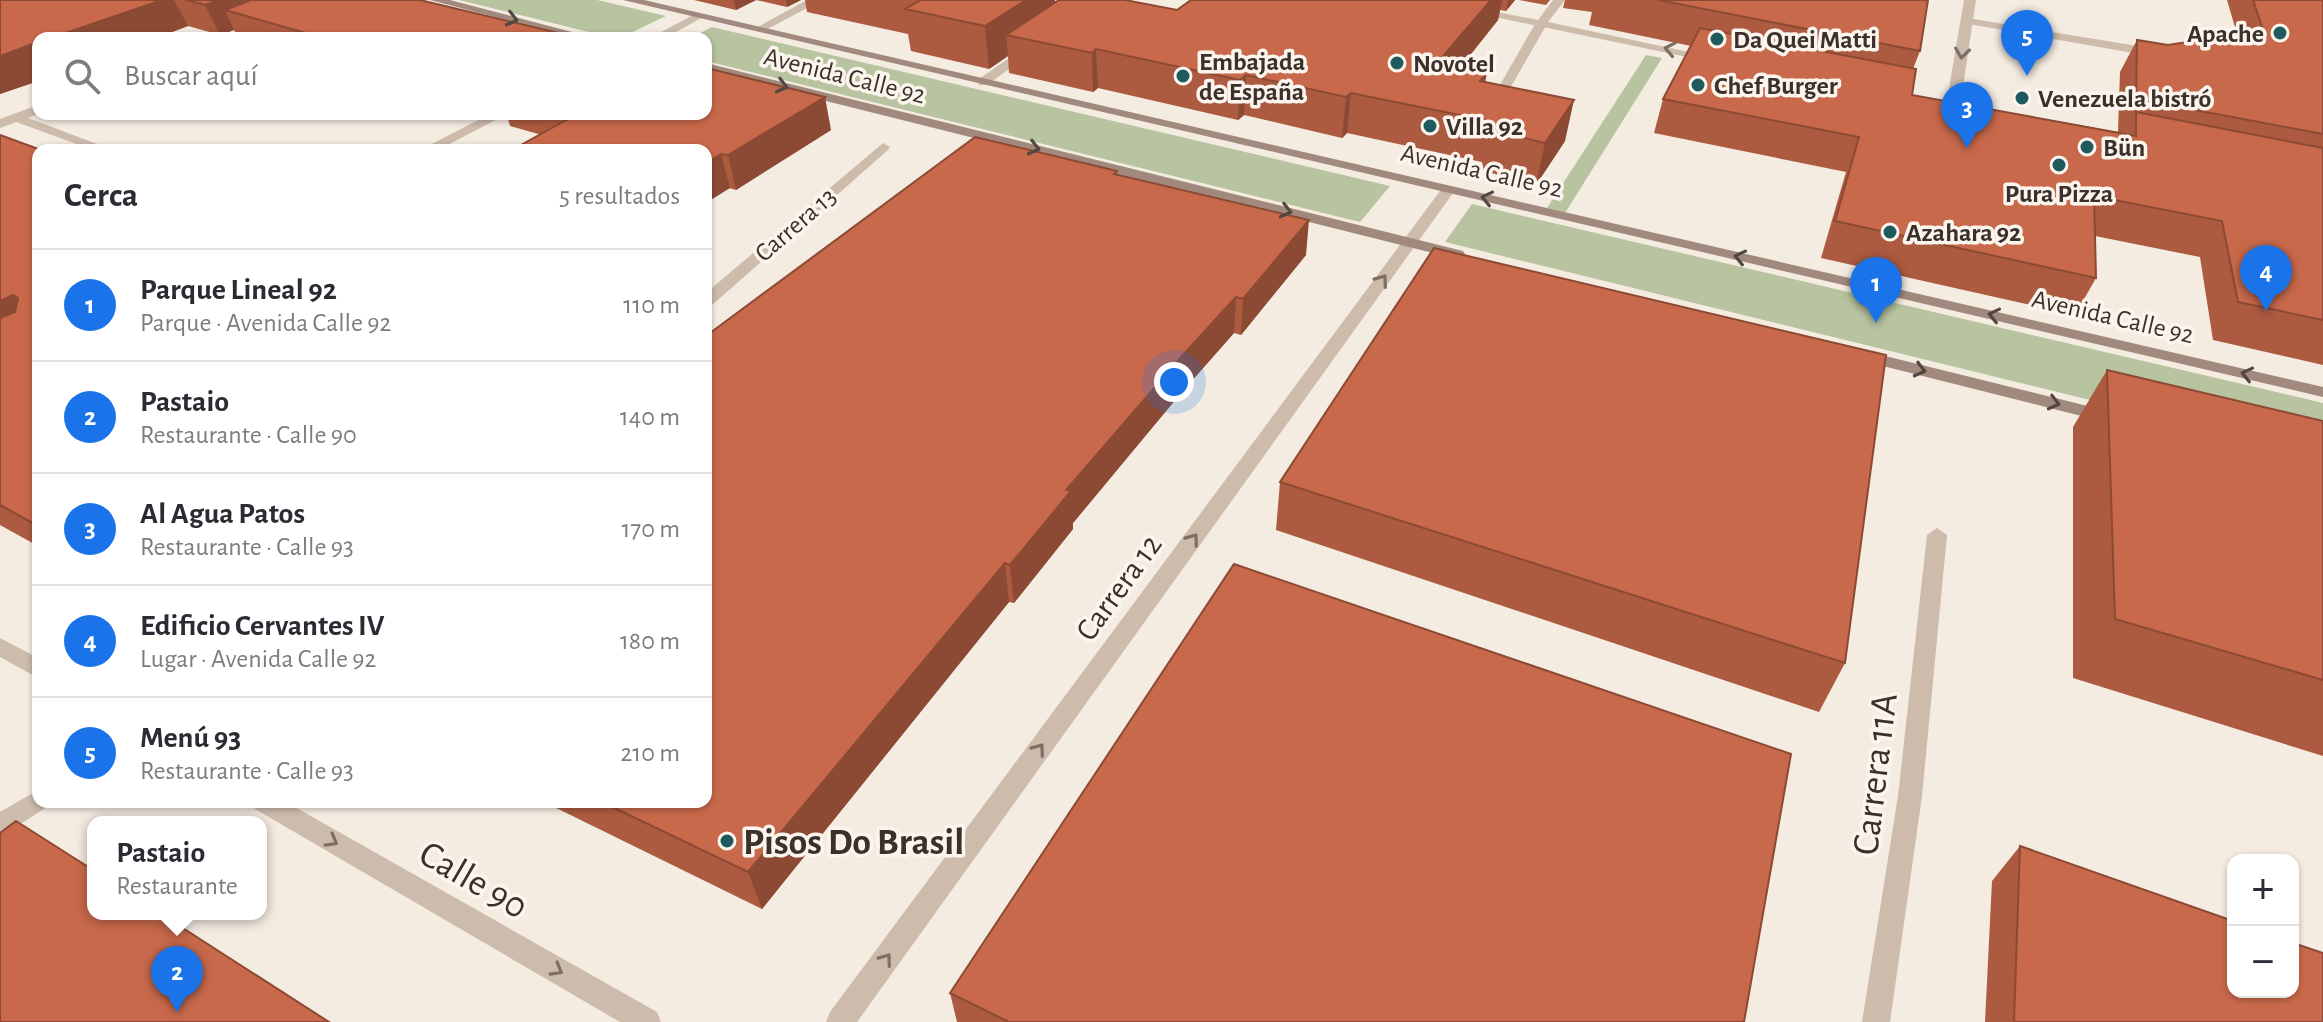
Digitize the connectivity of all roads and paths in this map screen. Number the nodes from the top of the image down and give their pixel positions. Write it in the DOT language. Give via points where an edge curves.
graph roads {
  1 [pos="436,0"];
  2 [pos="629,0"];
  3 [pos="816,0"];
  4 [pos="1419,0"];
  5 [pos="1559,0"];
  6 [pos="1970,0"];
  7 [pos="699,16"];
  8 [pos="1967,21"];
  9 [pos="270,22"];
  10 [pos="1541,24"];
  11 [pos="758,30"];
  12 [pos="243,32"];
  13 [pos="565,32"];
  14 [pos="668,32"];
  15 [pos="1039,44"];
  16 [pos="2166,55"];
  17 [pos="1722,60"];
  18 [pos="712,68"];
  19 [pos="983,82"];
  20 [pos="1503,90"];
  21 [pos="1938,103"];
  22 [pos="1953,106"];
  23 [pos="1968,109"];
  24 [pos="32,111"];
  25 [pos="16,118"];
  26 [pos="488,120"];
  27 [pos="0,124"];
  28 [pos="89,144"];
  29 [pos="439,144"];
  30 [pos="883,147"];
  31 [pos="1448,190"];
  32 [pos="1409,242"];
  33 [pos="1471,258"];
  34 [pos="712,297"];
  35 [pos="1843,350"];
  36 [pos="2323,392"];
  37 [pos="2121,420"];
  38 [pos="1937,535"];
  39 [pos="0,646"];
  40 [pos="32,665"];
  41 [pos="32,804"];
  42 [pos="274,808"];
  43 [pos="0,826"];
  44 [pos="647,1022"];
  45 [pos="840,1022"];
  46 [pos="1876,1022"];
  1 -- 13 [label="main road, one-way"];
  2 -- 7 [label="main road, Avenida Calle 92"];
  3 -- 11 [label="street"];
  4 -- 10 [label="street"];
  5 -- 10 [label="street"];
  6 -- 8 [label="street"];
  7 -- 11 [label="main road, Avenida Calle 92"];
  7 -- 14 [label="street"];
  8 -- 16 [label="street"];
  8 -- 22 [label="street, one-way"];
  9 -- 12 [label="street"];
  17 -- 10 [label="street, one-way"];
  10 -- 20 [label="street"];
  11 -- 19 [label="main road, Avenida Calle 92"];
  15 -- 19 [label="street"];
  18 -- 32 [label="main road, Avenida Calle 92, one-way"];
  19 -- 31 [label="main road, Avenida Calle 92"];
  21 -- 22 [label="street"];
  22 -- 23 [label="street"];
  24 -- 25 [label="street"];
  25 -- 27 [label="street"];
  25 -- 28 [label="street"];
  26 -- 29 [label="street"];
  30 -- 34 [label="street, Carrera 13"];
  31 -- 32 [label="street, Carrera 12"];
  36 -- 31 [label="main road, Avenida Calle 92, one-way"];
  32 -- 33 [label="main road, Avenida Calle 92"];
  45 -- 32 [label="street, Carrera 12, one-way"];
  35 -- 37 [label="main road, one-way"];
  38 -- 46 [label="street, Carrera 11A" via="1910,796"];
  39 -- 40 [label="street"];
  41 -- 43 [label="street"];
  42 -- 44 [label="street, Calle 90, one-way"];
}
